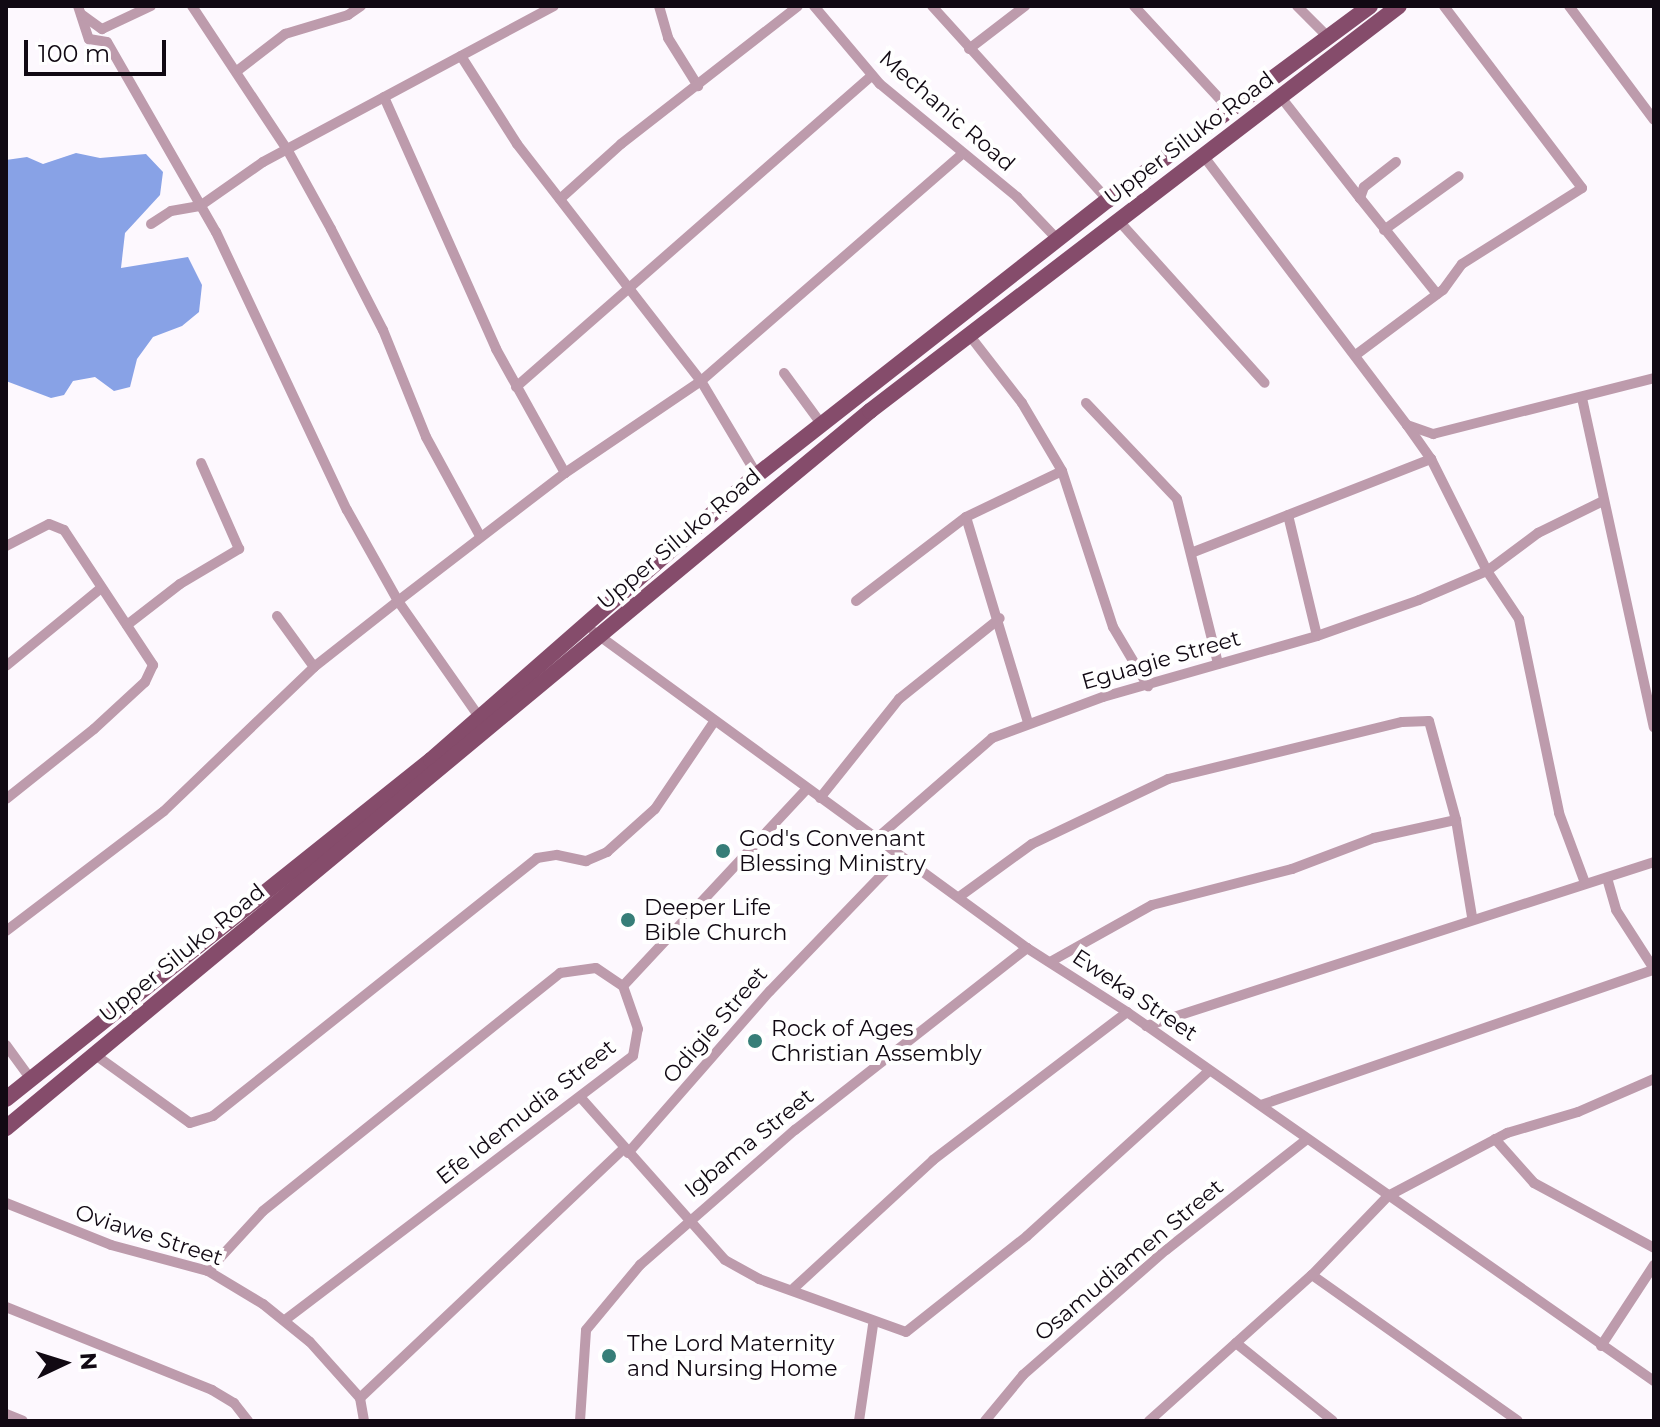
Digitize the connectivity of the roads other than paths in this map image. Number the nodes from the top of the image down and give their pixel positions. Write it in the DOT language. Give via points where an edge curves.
graph roads {
  1 [pos="151,6"];
  2 [pos="192,6"];
  3 [pos="361,6"];
  4 [pos="554,6"];
  5 [pos="659,6"];
  6 [pos="798,6"];
  7 [pos="814,6"];
  8 [pos="932,6"];
  9 [pos="1025,6"];
  10 [pos="1134,6"];
  11 [pos="1297,6"];
  12 [pos="1370,6"];
  13 [pos="1399,6"];
  14 [pos="1444,6"];
  15 [pos="1569,6"];
  16 [pos="78,9"];
  17 [pos="1328,37"];
  18 [pos="969,49"];
  19 [pos="461,56"];
  20 [pos="237,71"];
  21 [pos="872,75"];
  22 [pos="698,86"];
  23 [pos="1280,96"];
  24 [pos="384,97"];
  25 [pos="1231,111"];
  26 [pos="1654,120"];
  27 [pos="288,151"];
  28 [pos="962,154"];
  29 [pos="1202,154"];
  30 [pos="1396,162"];
  31 [pos="1459,176"];
  32 [pos="1360,198"];
  33 [pos="560,199"];
  34 [pos="1108,200"];
  35 [pos="200,206"];
  36 [pos="1118,220"];
  37 [pos="151,224"];
  38 [pos="1384,230"];
  39 [pos="1059,241"];
  40 [pos="631,291"];
  41 [pos="1437,294"];
  42 [pos="970,336"];
  43 [pos="1357,354"];
  44 [pos="784,373"];
  45 [pos="1654,378"];
  46 [pos="701,381"];
  47 [pos="1265,383"];
  48 [pos="516,387"];
  49 [pos="1582,398"];
  50 [pos="1086,403"];
  51 [pos="822,425"];
  52 [pos="1407,425"];
  53 [pos="1431,459"];
  54 [pos="201,463"];
  55 [pos="1062,471"];
  56 [pos="565,473"];
  57 [pos="757,475"];
  58 [pos="1603,501"];
  59 [pos="1288,515"];
  60 [pos="966,517"];
  61 [pos="480,536"];
  62 [pos="6,546"];
  63 [pos="1191,553"];
  64 [pos="1487,571"];
  65 [pos="100,589"];
  66 [pos="398,601"];
  67 [pos="856,601"];
  68 [pos="277,616"];
  69 [pos="1000,618"];
  70 [pos="127,625"];
  71 [pos="591,629"];
  72 [pos="1317,636"];
  73 [pos="1218,664"];
  74 [pos="6,666"];
  75 [pos="314,667"];
  76 [pos="1148,686"];
  77 [pos="480,718"];
  78 [pos="714,722"];
  79 [pos="1028,723"];
  80 [pos="1654,727"];
  81 [pos="807,789"];
  82 [pos="820,798"];
  83 [pos="6,799"];
  84 [pos="1456,820"];
  85 [pos="876,839"];
  86 [pos="900,856"];
  87 [pos="1654,862"];
  88 [pos="1607,878"];
  89 [pos="1585,883"];
  90 [pos="959,897"];
  91 [pos="1472,917"];
  92 [pos="6,931"];
  93 [pos="1027,948"];
  94 [pos="1050,962"];
  95 [pos="1654,970"];
  96 [pos="623,986"];
  97 [pos="1127,1012"];
  98 [pos="1146,1026"];
  99 [pos="6,1045"];
  100 [pos="94,1054"];
  101 [pos="1209,1071"];
  102 [pos="30,1078"];
  103 [pos="1654,1079"];
  104 [pos="6,1099"];
  105 [pos="582,1099"];
  106 [pos="1261,1105"];
  107 [pos="6,1128"];
  108 [pos="1307,1139"];
  109 [pos="1495,1139"];
  110 [pos="626,1151"];
  111 [pos="1388,1196"];
  112 [pos="6,1203"];
  113 [pos="686,1220"];
  114 [pos="1654,1248"];
  115 [pos="1654,1265"];
  116 [pos="208,1271"];
  117 [pos="1312,1275"];
  118 [pos="794,1288"];
  119 [pos="6,1307"];
  120 [pos="285,1320"];
  121 [pos="873,1325"];
  122 [pos="1236,1343"];
  123 [pos="1601,1346"];
  124 [pos="1654,1381"];
  125 [pos="360,1398"];
  126 [pos="6,1414"];
  127 [pos="23,1421"];
  128 [pos="248,1421"];
  129 [pos="364,1421"];
  130 [pos="580,1421"];
  131 [pos="859,1421"];
  132 [pos="985,1421"];
  133 [pos="1149,1421"];
  134 [pos="1333,1421"];
  135 [pos="1518,1421"];
  1 -- 16 [label="street" via="102,29"];
  2 -- 20 [label="street"];
  3 -- 20 [label="street" via="285,34"];
  4 -- 19 [label="street"];
  5 -- 22 [label="street" via="668,38"];
  6 -- 22 [label="street"];
  7 -- 21 [label="street, Mechanic Road"];
  8 -- 18 [label="street"];
  9 -- 18 [label="street"];
  10 -- 25 [label="street"];
  11 -- 17 [label="street"];
  12 -- 17 [label="main road, Upper Siluko Road"];
  13 -- 23 [label="main road, Upper Siluko Road"];
  14 -- 41 [label="street" via="1582,188 1462,264"];
  15 -- 26 [label="street"];
  16 -- 35 [label="street" via="89,39 107,42"];
  17 -- 25 [label="main road, Upper Siluko Road"];
  18 -- 34 [label="street"];
  19 -- 24 [label="street"];
  19 -- 33 [label="street" via="517,144"];
  20 -- 27 [label="street"];
  21 -- 28 [label="street, Mechanic Road"];
  21 -- 40 [label="street"];
  22 -- 33 [label="street"];
  23 -- 29 [label="main road, Upper Siluko Road"];
  23 -- 32 [label="street"];
  24 -- 27 [label="street"];
  24 -- 48 [label="street"];
  25 -- 34 [label="main road, Upper Siluko Road"];
  27 -- 35 [label="street" via="248,171"];
  27 -- 61 [label="street" via="383,330 426,437"];
  28 -- 39 [label="street, Mechanic Road" via="1017,197"];
  28 -- 46 [label="street"];
  29 -- 36 [label="main road, Upper Siluko Road"];
  29 -- 43 [label="street"];
  30 -- 32 [label="street" via="1364,187"];
  31 -- 38 [label="street"];
  32 -- 38 [label="street"];
  33 -- 40 [label="street"];
  34 -- 39 [label="main road, Upper Siluko Road"];
  35 -- 37 [label="street" via="171,211"];
  35 -- 66 [label="street" via="347,510"];
  36 -- 42 [label="main road, Upper Siluko Road"];
  36 -- 47 [label="street"];
  38 -- 41 [label="street"];
  39 -- 51 [label="main road, Upper Siluko Road"];
  40 -- 46 [label="street"];
  40 -- 48 [label="street"];
  41 -- 43 [label="street"];
  42 -- 55 [label="street" via="1022,403"];
  42 -- 71 [label="main road, Upper Siluko Road"];
  43 -- 52 [label="street"];
  44 -- 51 [label="street"];
  45 -- 49 [label="street"];
  46 -- 56 [label="street"];
  46 -- 57 [label="street"];
  48 -- 56 [label="street"];
  49 -- 52 [label="street" via="1433,434"];
  49 -- 58 [label="street"];
  50 -- 63 [label="street" via="1177,499"];
  51 -- 57 [label="main road, Upper Siluko Road"];
  52 -- 53 [label="street"];
  53 -- 59 [label="street"];
  53 -- 64 [label="street"];
  54 -- 70 [label="street" via="239,549 180,584"];
  55 -- 60 [label="street"];
  55 -- 76 [label="street" via="1113,627"];
  56 -- 61 [label="street"];
  57 -- 71 [label="main road, Upper Siluko Road"];
  58 -- 64 [label="street, Eguagie Street" via="1538,533"];
  58 -- 80 [label="street"];
  59 -- 63 [label="street"];
  59 -- 72 [label="street"];
  60 -- 67 [label="street"];
  60 -- 69 [label="street"];
  61 -- 66 [label="street"];
  62 -- 65 [label="street" via="56,525"];
  63 -- 73 [label="street"];
  64 -- 72 [label="street, Eguagie Street"];
  64 -- 89 [label="street" via="1519,619 1559,813"];
  65 -- 70 [label="street"];
  65 -- 74 [label="street"];
  66 -- 75 [label="street"];
  66 -- 77 [label="street"];
  68 -- 75 [label="street"];
  69 -- 79 [label="street"];
  69 -- 82 [label="street" via="899,699"];
  70 -- 83 [label="street" via="149,655 151,673 94,729"];
  71 -- 77 [label="main road, Upper Siluko Road"];
  71 -- 78 [label="street, Eweka Street"];
  71 -- 100 [label="main road, Upper Siluko Road" via="467,749"];
  72 -- 73 [label="street, Eguagie Street"];
  73 -- 76 [label="street, Eguagie Street"];
  75 -- 92 [label="street" via="164,811"];
  76 -- 79 [label="street, Eguagie Street"];
  77 -- 102 [label="main road, Upper Siluko Road"];
  78 -- 81 [label="street, Eweka Street"];
  78 -- 100 [label="street" via="655,809 607,852 586,861 537,858 213,1116 196,1123 183,1120"];
  79 -- 85 [label="street, Eguagie Street" via="992,738"];
  81 -- 82 [label="street, Eweka Street"];
  81 -- 96 [label="street"];
  82 -- 85 [label="street, Eweka Street"];
  84 -- 90 [label="street" via="1429,721 1402,722 1168,779 1032,844"];
  84 -- 91 [label="street"];
  84 -- 94 [label="street" via="1374,838 1292,869 1152,905"];
  85 -- 86 [label="street, Eweka Street"];
  86 -- 90 [label="street, Eweka Street"];
  86 -- 110 [label="street, Odigie Street"];
  87 -- 88 [label="street"];
  88 -- 89 [label="street"];
  88 -- 95 [label="street" via="1616,910"];
  89 -- 91 [label="street"];
  90 -- 93 [label="street, Eweka Street"];
  91 -- 98 [label="street"];
  93 -- 94 [label="street, Eweka Street"];
  93 -- 113 [label="street, Igbama Street"];
  94 -- 97 [label="street, Eweka Street"];
  95 -- 106 [label="street"];
  96 -- 105 [label="street, Efe Idemudia Street" via="638,1046"];
  96 -- 116 [label="street" via="596,968 560,973 263,1211"];
  97 -- 98 [label="street, Eweka Street"];
  97 -- 118 [label="street" via="957,1140"];
  98 -- 101 [label="street, Eweka Street"];
  99 -- 102 [label="street"];
  100 -- 107 [label="main road, Upper Siluko Road"];
  101 -- 106 [label="street, Eweka Street"];
  101 -- 121 [label="street" via="917,1327 906,1332"];
  102 -- 104 [label="main road, Upper Siluko Road"];
  103 -- 109 [label="street"];
  105 -- 110 [label="street"];
  105 -- 120 [label="street, Efe Idemudia Street"];
  106 -- 108 [label="street, Eweka Street"];
  108 -- 111 [label="street, Eweka Street"];
  108 -- 132 [label="street, Osamudiamen Street" via="1154,1260 1023,1375"];
  109 -- 111 [label="street"];
  109 -- 114 [label="street" via="1534,1183"];
  110 -- 113 [label="street"];
  110 -- 125 [label="street, Odigie Street"];
  111 -- 117 [label="street"];
  111 -- 123 [label="street, Eweka Street"];
  112 -- 116 [label="street, Oviawe Street" via="111,1245"];
  113 -- 118 [label="street" via="725,1260 759,1279"];
  113 -- 130 [label="street, Igbama Street" via="586,1330"];
  115 -- 123 [label="street"];
  116 -- 120 [label="street, Oviawe Street"];
  117 -- 122 [label="street"];
  117 -- 135 [label="street"];
  118 -- 121 [label="street"];
  119 -- 128 [label="street" via="212,1390 234,1403"];
  120 -- 125 [label="street, Oviawe Street"];
  121 -- 131 [label="street"];
  122 -- 133 [label="street"];
  122 -- 134 [label="street"];
  123 -- 124 [label="street, Eweka Street"];
  125 -- 129 [label="street"];
  126 -- 127 [label="street"];
}
